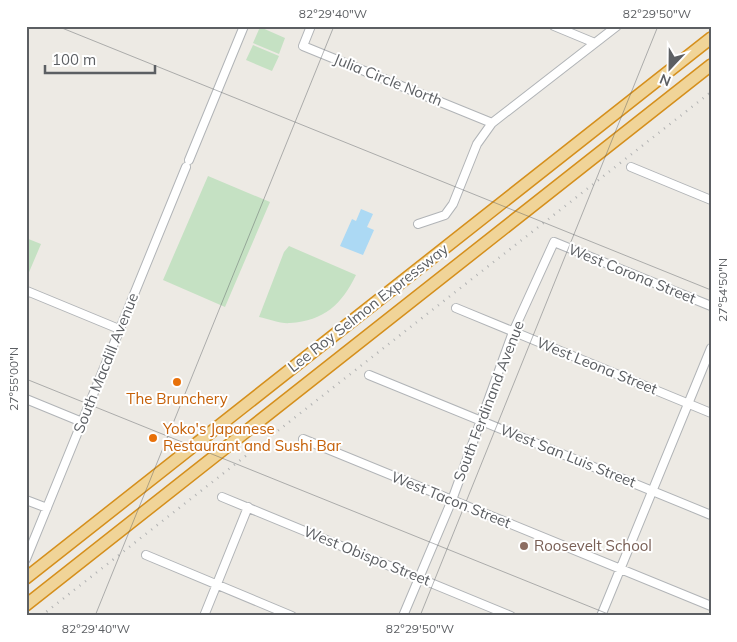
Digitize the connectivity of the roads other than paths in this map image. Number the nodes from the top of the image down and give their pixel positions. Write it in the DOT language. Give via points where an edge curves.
graph roads {
  1 [pos="244,26"];
  2 [pos="311,26"];
  3 [pos="554,26"];
  4 [pos="617,26"];
  5 [pos="711,38"];
  6 [pos="595,43"];
  7 [pos="711,65"];
  8 [pos="492,123"];
  9 [pos="631,167"];
  10 [pos="711,200"];
  11 [pos="418,224"];
  12 [pos="554,242"];
  13 [pos="26,294"];
  14 [pos="711,306"];
  15 [pos="456,308"];
  16 [pos="119,329"];
  17 [pos="513,332"];
  18 [pos="711,348"];
  19 [pos="369,375"];
  20 [pos="26,399"];
  21 [pos="687,404"];
  22 [pos="711,413"];
  23 [pos="481,421"];
  24 [pos="82,422"];
  25 [pos="303,439"];
  26 [pos="653,492"];
  27 [pos="222,496"];
  28 [pos="26,500"];
  29 [pos="452,500"];
  30 [pos="47,508"];
  31 [pos="248,508"];
  32 [pos="711,515"];
  33 [pos="146,555"];
  34 [pos="26,559"];
  35 [pos="621,569"];
  36 [pos="26,578"];
  37 [pos="419,578"];
  38 [pos="217,584"];
  39 [pos="30,602"];
  40 [pos="711,606"];
  41 [pos="204,616"];
  42 [pos="292,616"];
  43 [pos="403,616"];
  44 [pos="511,616"];
  45 [pos="601,616"];
  1 -- 16 [label="street, South Macdill Avenue"];
  2 -- 8 [label="street, Julia Circle North" via="303,46"];
  3 -- 6 [label="street"];
  4 -- 6 [label="street"];
  5 -- 36 [label="highway, Lee Roy Selmon Expressway"];
  6 -- 8 [label="street"];
  7 -- 39 [label="highway, Lee Roy Selmon Expressway"];
  8 -- 11 [label="street" via="477,144 453,204 445,215"];
  9 -- 10 [label="street"];
  12 -- 14 [label="street, West Corona Street"];
  12 -- 17 [label="street, South Ferdinand Avenue"];
  13 -- 16 [label="street" via="27,291"];
  15 -- 17 [label="street, West Leona Street"];
  16 -- 24 [label="street, South Macdill Avenue"];
  17 -- 21 [label="street, West Leona Street"];
  17 -- 23 [label="street, South Ferdinand Avenue"];
  18 -- 21 [label="street"];
  19 -- 23 [label="street, West San Luis Street"];
  20 -- 24 [label="street"];
  21 -- 22 [label="street, West Leona Street"];
  21 -- 26 [label="street"];
  23 -- 26 [label="street, West San Luis Street"];
  23 -- 29 [label="street, South Ferdinand Avenue"];
  24 -- 30 [label="street, South Macdill Avenue"];
  25 -- 29 [label="street, West Tacon Street"];
  26 -- 32 [label="street, West San Luis Street"];
  26 -- 35 [label="street"];
  27 -- 31 [label="street, West Obispo Street"];
  28 -- 30 [label="street"];
  29 -- 35 [label="street, West Tacon Street"];
  29 -- 37 [label="street, South Ferdinand Avenue"];
  30 -- 34 [label="street, South Macdill Avenue"];
  31 -- 37 [label="street, West Obispo Street"];
  31 -- 38 [label="street"];
  33 -- 38 [label="street"];
  35 -- 40 [label="street, West Tacon Street"];
  35 -- 45 [label="street"];
  37 -- 43 [label="street, South Ferdinand Avenue"];
  37 -- 44 [label="street, West Obispo Street"];
  38 -- 41 [label="street"];
  38 -- 42 [label="street"];
}
